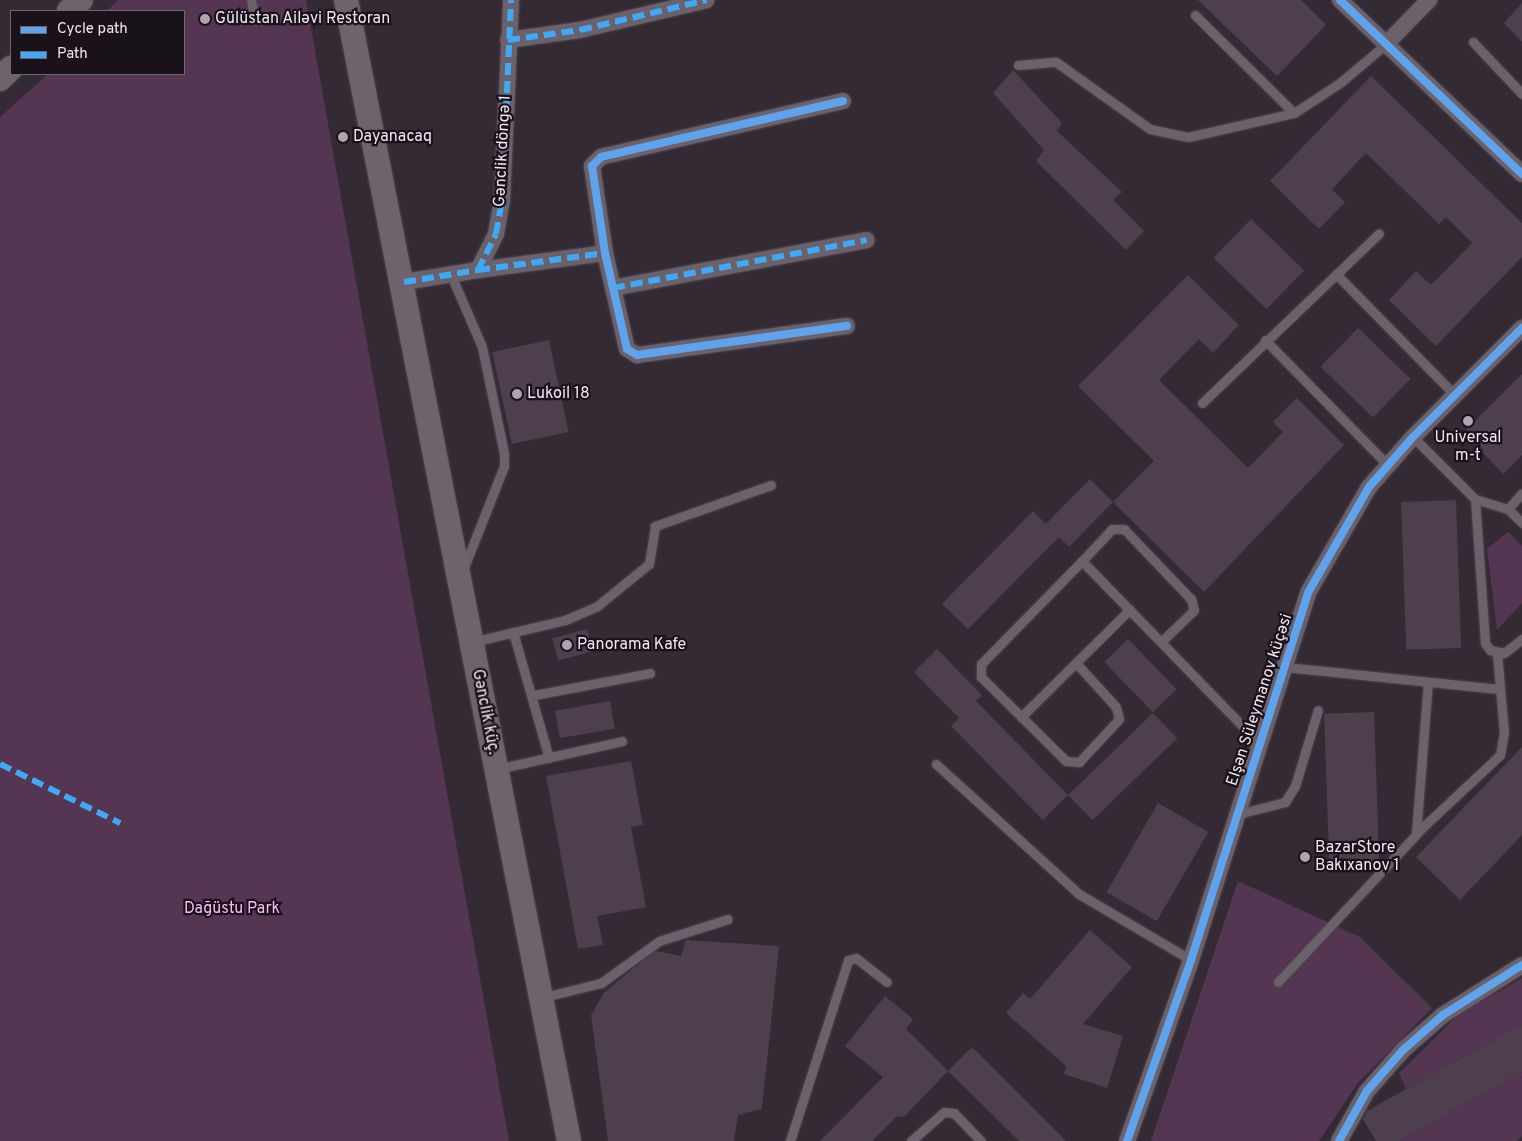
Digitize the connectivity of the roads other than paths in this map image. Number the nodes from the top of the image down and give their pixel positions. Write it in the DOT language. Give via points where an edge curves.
graph roads {
  1 [pos="81,0"];
  2 [pos="251,0"];
  3 [pos="338,0"];
  4 [pos="346,0"];
  5 [pos="511,0"];
  6 [pos="707,0"];
  7 [pos="1340,0"];
  8 [pos="1430,0"];
  9 [pos="70,10"];
  10 [pos="1195,14"];
  11 [pos="254,16"];
  12 [pos="508,40"];
  13 [pos="1473,42"];
  14 [pos="1386,44"];
  15 [pos="358,56"];
  16 [pos="1018,65"];
  17 [pos="10,69"];
  18 [pos="0,79"];
  19 [pos="1522,94"];
  20 [pos="843,101"];
  21 [pos="1294,113"];
  22 [pos="1522,174"];
  23 [pos="1379,233"];
  24 [pos="866,240"];
  25 [pos="605,253"];
  26 [pos="478,270"];
  27 [pos="1336,274"];
  28 [pos="451,275"];
  29 [pos="404,282"];
  30 [pos="613,288"];
  31 [pos="847,326"];
  32 [pos="1522,328"];
  33 [pos="1265,340"];
  34 [pos="1455,395"];
  35 [pos="1202,403"];
  36 [pos="1413,437"];
  37 [pos="1388,465"];
  38 [pos="771,485"];
  39 [pos="1522,493"];
  40 [pos="1475,500"];
  41 [pos="1508,509"];
  42 [pos="1522,523"];
  43 [pos="1082,561"];
  44 [pos="459,582"];
  45 [pos="1130,609"];
  46 [pos="513,632"];
  47 [pos="1522,639"];
  48 [pos="472,642"];
  49 [pos="1161,642"];
  50 [pos="1497,653"];
  51 [pos="1076,663"];
  52 [pos="1285,667"];
  53 [pos="650,673"];
  54 [pos="1428,682"];
  55 [pos="1499,689"];
  56 [pos="534,695"];
  57 [pos="1318,710"];
  58 [pos="1021,717"];
  59 [pos="622,741"];
  60 [pos="1260,744"];
  61 [pos="549,758"];
  62 [pos="936,764"];
  63 [pos="496,770"];
  64 [pos="1238,814"];
  65 [pos="1416,834"];
  66 [pos="728,919"];
  67 [pos="1191,960"];
  68 [pos="1522,965"];
  69 [pos="887,982"];
  70 [pos="1278,982"];
  71 [pos="544,997"];
  72 [pos="570,1141"];
  73 [pos="790,1141"];
  74 [pos="911,1141"];
  75 [pos="981,1141"];
  76 [pos="1127,1141"];
  77 [pos="1339,1141"];
  1 -- 9 [label="main road"];
  2 -- 11 [label="lane"];
  3 -- 15 [label="main road"];
  4 -- 15 [label="main road"];
  5 -- 12 [label="street, Gənclik döngə 1"];
  6 -- 12 [label="street" via="580,30"];
  7 -- 14 [label="street"];
  8 -- 14 [label="street"];
  10 -- 21 [label="lane"];
  12 -- 26 [label="street, Gənclik döngə 1" via="502,200 496,234"];
  13 -- 19 [label="lane"];
  14 -- 21 [label="lane" via="1341,82"];
  14 -- 22 [label="street"];
  15 -- 29 [label="main road, Gənclik küç."];
  16 -- 21 [label="lane" via="1056,62 1150,129 1162,133 1188,137 1214,134"];
  17 -- 18 [label="main road"];
  20 -- 25 [label="street" via="601,157 592,166"];
  23 -- 27 [label="lane"];
  24 -- 30 [label="street"];
  25 -- 26 [label="street"];
  25 -- 30 [label="street"];
  26 -- 28 [label="street"];
  27 -- 33 [label="lane"];
  27 -- 34 [label="lane"];
  28 -- 29 [label="street"];
  28 -- 44 [label="lane" via="482,348 504,453 504,466"];
  29 -- 44 [label="main road, Gənclik küç."];
  30 -- 31 [label="street" via="628,349 637,355"];
  32 -- 34 [label="street, Elşən Süleymanov küçəsi"];
  33 -- 35 [label="lane"];
  33 -- 37 [label="lane"];
  34 -- 36 [label="street, Elşən Süleymanov küçəsi"];
  36 -- 37 [label="street, Elşən Süleymanov küçəsi"];
  36 -- 40 [label="lane"];
  37 -- 52 [label="street, Elşən Süleymanov küçəsi" via="1369,487 1309,591"];
  38 -- 46 [label="lane" via="656,526 649,564 596,607 565,620"];
  39 -- 41 [label="lane"];
  40 -- 41 [label="lane"];
  40 -- 50 [label="lane" via="1485,643"];
  41 -- 42 [label="lane"];
  43 -- 45 [label="lane"];
  43 -- 49 [label="lane" via="1112,529 1124,529 1191,599 1194,610"];
  43 -- 58 [label="lane" via="981,664 981,677"];
  44 -- 48 [label="main road, Gənclik küç."];
  45 -- 49 [label="lane"];
  45 -- 51 [label="lane"];
  46 -- 48 [label="lane"];
  46 -- 56 [label="lane"];
  47 -- 50 [label="lane" via="1511,651"];
  48 -- 63 [label="main road, Gənclik küç."];
  49 -- 60 [label="lane"];
  50 -- 55 [label="lane"];
  51 -- 58 [label="lane"];
  51 -- 58 [label="lane" via="1116,707 1119,719 1079,762 1066,761"];
  52 -- 54 [label="lane"];
  52 -- 60 [label="street, Elşən Süleymanov küçəsi"];
  53 -- 56 [label="lane"];
  54 -- 55 [label="lane"];
  54 -- 65 [label="lane"];
  55 -- 65 [label="lane" via="1504,733 1500,755"];
  56 -- 61 [label="lane"];
  57 -- 64 [label="lane" via="1295,786 1285,802"];
  59 -- 61 [label="lane"];
  60 -- 64 [label="street, Elşən Süleymanov küçəsi"];
  61 -- 63 [label="lane"];
  62 -- 67 [label="lane" via="1079,894"];
  63 -- 71 [label="main road, Gənclik küç."];
  64 -- 67 [label="street, Elşən Süleymanov küçəsi"];
  65 -- 70 [label="lane"];
  66 -- 71 [label="lane" via="659,941 601,983"];
  67 -- 76 [label="street, Elşən Süleymanov küçəsi"];
  68 -- 77 [label="street" via="1443,1015 1403,1050 1367,1091"];
  69 -- 73 [label="lane" via="856,958 848,960"];
  71 -- 72 [label="main road, Gənclik küç."];
  74 -- 75 [label="lane" via="944,1112 954,1114"];
}
